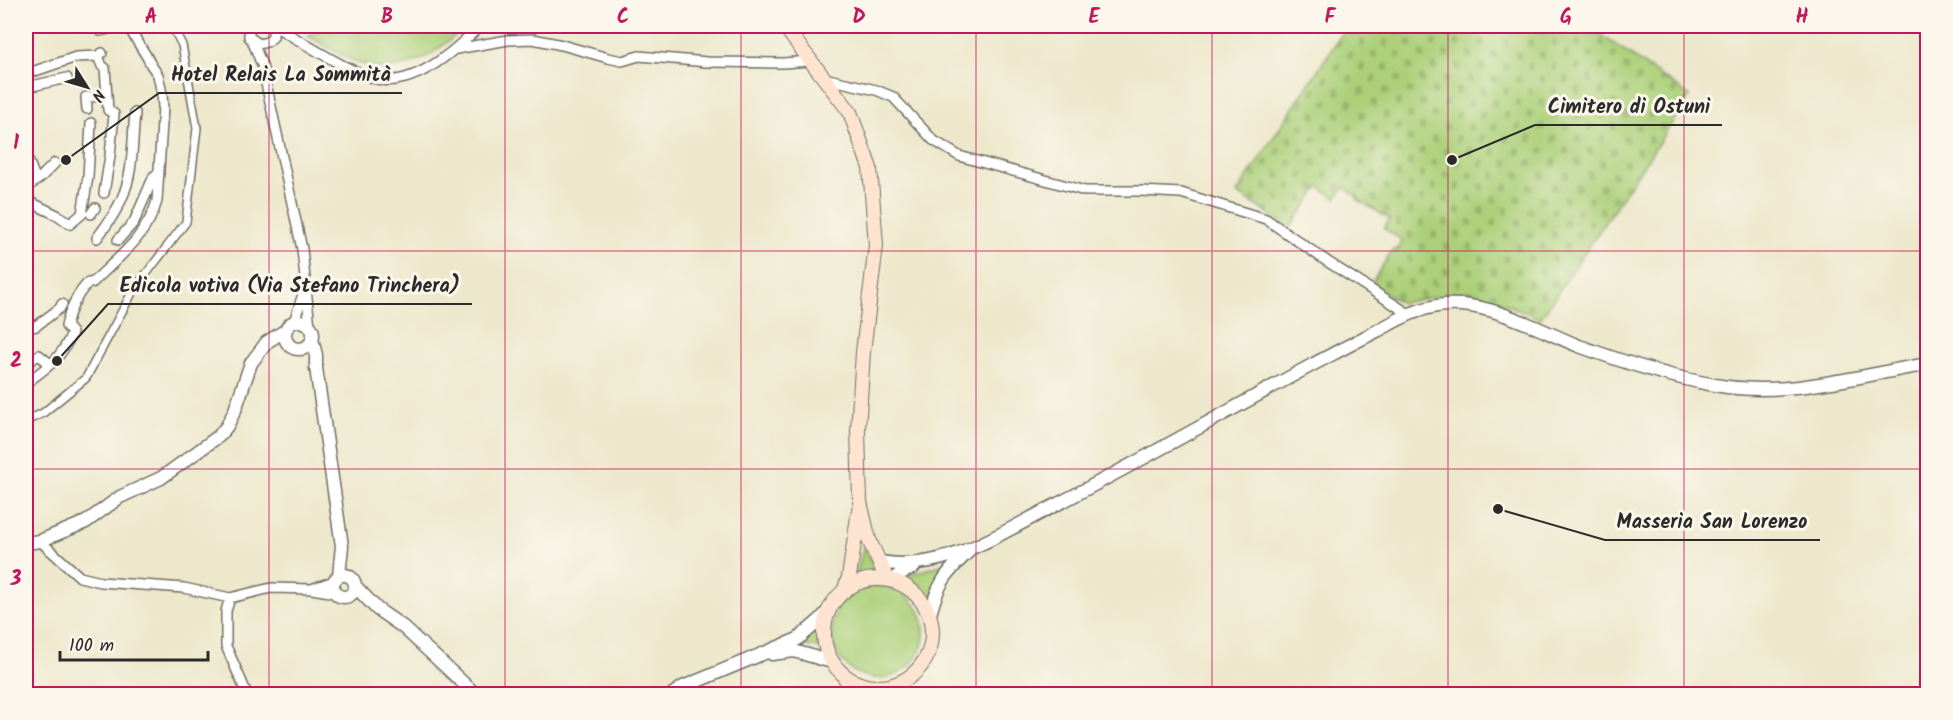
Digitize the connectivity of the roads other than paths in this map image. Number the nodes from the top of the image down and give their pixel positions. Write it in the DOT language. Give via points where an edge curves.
graph roads {
  1 [pos="30,26"];
  2 [pos="172,26"];
  3 [pos="480,26"];
  4 [pos="784,26"];
  5 [pos="248,27"];
  6 [pos="26,28"];
  7 [pos="98,28"];
  8 [pos="273,28"];
  9 [pos="252,40"];
  10 [pos="267,42"];
  11 [pos="456,49"];
  12 [pos="810,60"];
  13 [pos="262,65"];
  14 [pos="35,71"];
  15 [pos="67,78"];
  16 [pos="824,78"];
  17 [pos="26,83"];
  18 [pos="107,96"];
  19 [pos="87,109"];
  20 [pos="135,113"];
  21 [pos="91,123"];
  22 [pos="26,155"];
  23 [pos="55,163"];
  24 [pos="159,173"];
  25 [pos="36,180"];
  26 [pos="26,188"];
  27 [pos="104,193"];
  28 [pos="26,200"];
  29 [pos="97,238"];
  30 [pos="118,240"];
  31 [pos="306,283"];
  32 [pos="62,304"];
  33 [pos="1409,314"];
  34 [pos="290,326"];
  35 [pos="26,329"];
  36 [pos="311,333"];
  37 [pos="295,347"];
  38 [pos="263,348"];
  39 [pos="26,363"];
  40 [pos="50,364"];
  41 [pos="1928,364"];
  42 [pos="316,368"];
  43 [pos="26,383"];
  44 [pos="26,421"];
  45 [pos="860,502"];
  46 [pos="40,541"];
  47 [pos="26,543"];
  48 [pos="971,549"];
  49 [pos="879,562"];
  50 [pos="921,564"];
  51 [pos="890,580"];
  52 [pos="343,585"];
  53 [pos="844,591"];
  54 [pos="230,598"];
  55 [pos="829,610"];
  56 [pos="930,615"];
  57 [pos="759,655"];
  58 [pos="832,662"];
  59 [pos="844,676"];
  60 [pos="895,689"];
  61 [pos="247,694"];
  62 [pos="475,694"];
  63 [pos="673,694"];
  64 [pos="854,694"];
  1 -- 6 [label="street"];
  2 -- 44 [label="street" via="182,45 197,129 186,222 133,291 86,378 43,413"];
  3 -- 11 [label="street"];
  4 -- 12 [label="main road"];
  5 -- 9 [label="street"];
  7 -- 24 [label="street" via="129,28 158,75 164,107"];
  8 -- 10 [label="street"];
  8 -- 11 [label="street" via="365,76 383,80 415,74"];
  9 -- 10 [label="street" via="259,44"];
  9 -- 13 [label="street"];
  10 -- 13 [label="street"];
  11 -- 12 [label="street" via="533,39 622,61 639,56 707,62"];
  12 -- 16 [label="main road"];
  13 -- 31 [label="street"];
  14 -- 18 [label="street" via="76,57 100,54"];
  15 -- 17 [label="street" via="32,86"];
  16 -- 33 [label="street" via="893,97 933,140 959,156 1085,191 1181,193 1266,219"];
  16 -- 45 [label="main road" via="849,112 870,168 876,245 858,430"];
  18 -- 19 [label="street" via="86,97"];
  18 -- 27 [label="street" via="108,110 114,114"];
  20 -- 29 [label="street" via="128,183 112,218"];
  21 -- 28 [label="street" via="82,214 70,224"];
  22 -- 25 [label="street"];
  23 -- 25 [label="street"];
  24 -- 30 [label="street" via="154,176 134,222"];
  24 -- 40 [label="street" via="153,214 140,235 92,283 87,283 68,315 66,326 72,333 61,354"];
  25 -- 26 [label="street"];
  31 -- 34 [label="street"];
  31 -- 36 [label="street"];
  32 -- 35 [label="street" via="36,326"];
  33 -- 41 [label="street" via="1447,304 1470,306 1672,376 1748,390 1819,383"];
  33 -- 48 [label="street"];
  34 -- 36 [label="street" via="302,321"];
  34 -- 37 [label="street" via="285,339"];
  34 -- 38 [label="street"];
  36 -- 37 [label="street" via="306,346"];
  36 -- 42 [label="street"];
  37 -- 38 [label="street"];
  37 -- 42 [label="street" via="307,353"];
  38 -- 46 [label="street" via="251,363 235,410 219,436 161,478 120,496 86,522"];
  39 -- 40 [label="street" via="39,355"];
  40 -- 43 [label="street"];
  42 -- 52 [label="street" via="342,546 348,561"];
  45 -- 49 [label="main road"];
  45 -- 53 [label="main road"];
  46 -- 47 [label="street"];
  46 -- 54 [label="street" via="80,577 184,588"];
  48 -- 50 [label="street"];
  48 -- 56 [label="street" via="947,572"];
  49 -- 50 [label="street"];
  49 -- 51 [label="main road"];
  50 -- 51 [label="street"];
  51 -- 53 [label="main road" via="872,579"];
  51 -- 56 [label="main road" via="909,588"];
  52 -- 54 [label="street" via="271,588"];
  52 -- 62 [label="street" via="403,627"];
  53 -- 55 [label="main road"];
  54 -- 61 [label="street" via="226,646"];
  55 -- 57 [label="street" via="798,639"];
  55 -- 58 [label="main road" via="824,627 825,645"];
  56 -- 60 [label="main road" via="933,632 927,656"];
  57 -- 58 [label="street" via="794,651"];
  57 -- 63 [label="street"];
  58 -- 59 [label="main road"];
  59 -- 60 [label="main road" via="860,684"];
  59 -- 64 [label="main road"];
}
